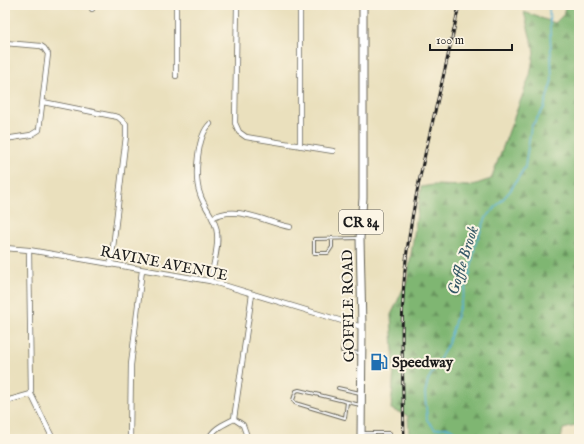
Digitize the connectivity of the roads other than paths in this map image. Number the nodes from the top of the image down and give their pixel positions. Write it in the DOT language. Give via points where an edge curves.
graph roads {
  1 [pos="176,5"];
  2 [pos="237,5"];
  3 [pos="300,5"];
  4 [pos="363,5"];
  5 [pos="5,43"];
  6 [pos="176,76"];
  7 [pos="43,102"];
  8 [pos="210,124"];
  9 [pos="5,139"];
  10 [pos="300,146"];
  11 [pos="333,152"];
  12 [pos="212,218"];
  13 [pos="290,227"];
  14 [pos="332,238"];
  15 [pos="360,238"];
  16 [pos="5,248"];
  17 [pos="29,250"];
  18 [pos="111,265"];
  19 [pos="142,270"];
  20 [pos="210,281"];
  21 [pos="252,294"];
  22 [pos="347,322"];
  23 [pos="362,327"];
  24 [pos="362,353"];
  25 [pos="338,388"];
  26 [pos="31,394"];
  27 [pos="362,394"];
  28 [pos="6,401"];
  29 [pos="347,402"];
  30 [pos="362,405"];
  31 [pos="234,419"];
  32 [pos="361,436"];
  33 [pos="53,439"];
  34 [pos="130,439"];
  35 [pos="209,439"];
  36 [pos="248,439"];
  37 [pos="390,439"];
  1 -- 6 [label="street"];
  2 -- 10 [label="street" via="235,123 239,132 250,138"];
  3 -- 10 [label="street"];
  4 -- 15 [label="main road, GOFFLE ROAD / CR 84" via="363,198"];
  5 -- 7 [label="street" via="41,46 47,51"];
  7 -- 9 [label="street" via="40,126 36,133"];
  7 -- 18 [label="street" via="118,117 126,124"];
  8 -- 12 [label="street" via="203,132 197,178 200,194"];
  10 -- 11 [label="street"];
  12 -- 13 [label="street" via="224,212 237,212"];
  12 -- 20 [label="street" via="216,226 217,241"];
  14 -- 14 [label="lane" via="314,239 314,253 328,253 332,247"];
  14 -- 15 [label="lane"];
  15 -- 23 [label="main road, GOFFLE ROAD / CR 84"];
  16 -- 17 [label="street, RAVINE AVENUE"];
  17 -- 18 [label="street, RAVINE AVENUE"];
  17 -- 26 [label="street"];
  18 -- 19 [label="street, RAVINE AVENUE"];
  19 -- 20 [label="street, RAVINE AVENUE"];
  19 -- 34 [label="street" via="131,365"];
  20 -- 21 [label="street, RAVINE AVENUE"];
  21 -- 22 [label="street, RAVINE AVENUE"];
  21 -- 31 [label="street"];
  22 -- 23 [label="street, RAVINE AVENUE"];
  22 -- 24 [label="lane" via="342,351"];
  23 -- 24 [label="main road, GOFFLE ROAD / CR 84"];
  24 -- 27 [label="main road, GOFFLE ROAD / CR 84"];
  25 -- 27 [label="lane"];
  26 -- 28 [label="street"];
  26 -- 33 [label="street"];
  27 -- 30 [label="main road, GOFFLE ROAD / CR 84"];
  29 -- 29 [label="lane" via="299,390 296,391 294,400 295,403 345,418"];
  29 -- 30 [label="lane"];
  30 -- 32 [label="main road, GOFFLE ROAD / CR 84"];
  31 -- 35 [label="street" via="220,426"];
  31 -- 36 [label="street" via="243,425"];
  32 -- 37 [label="lane" via="390,433"];
}
